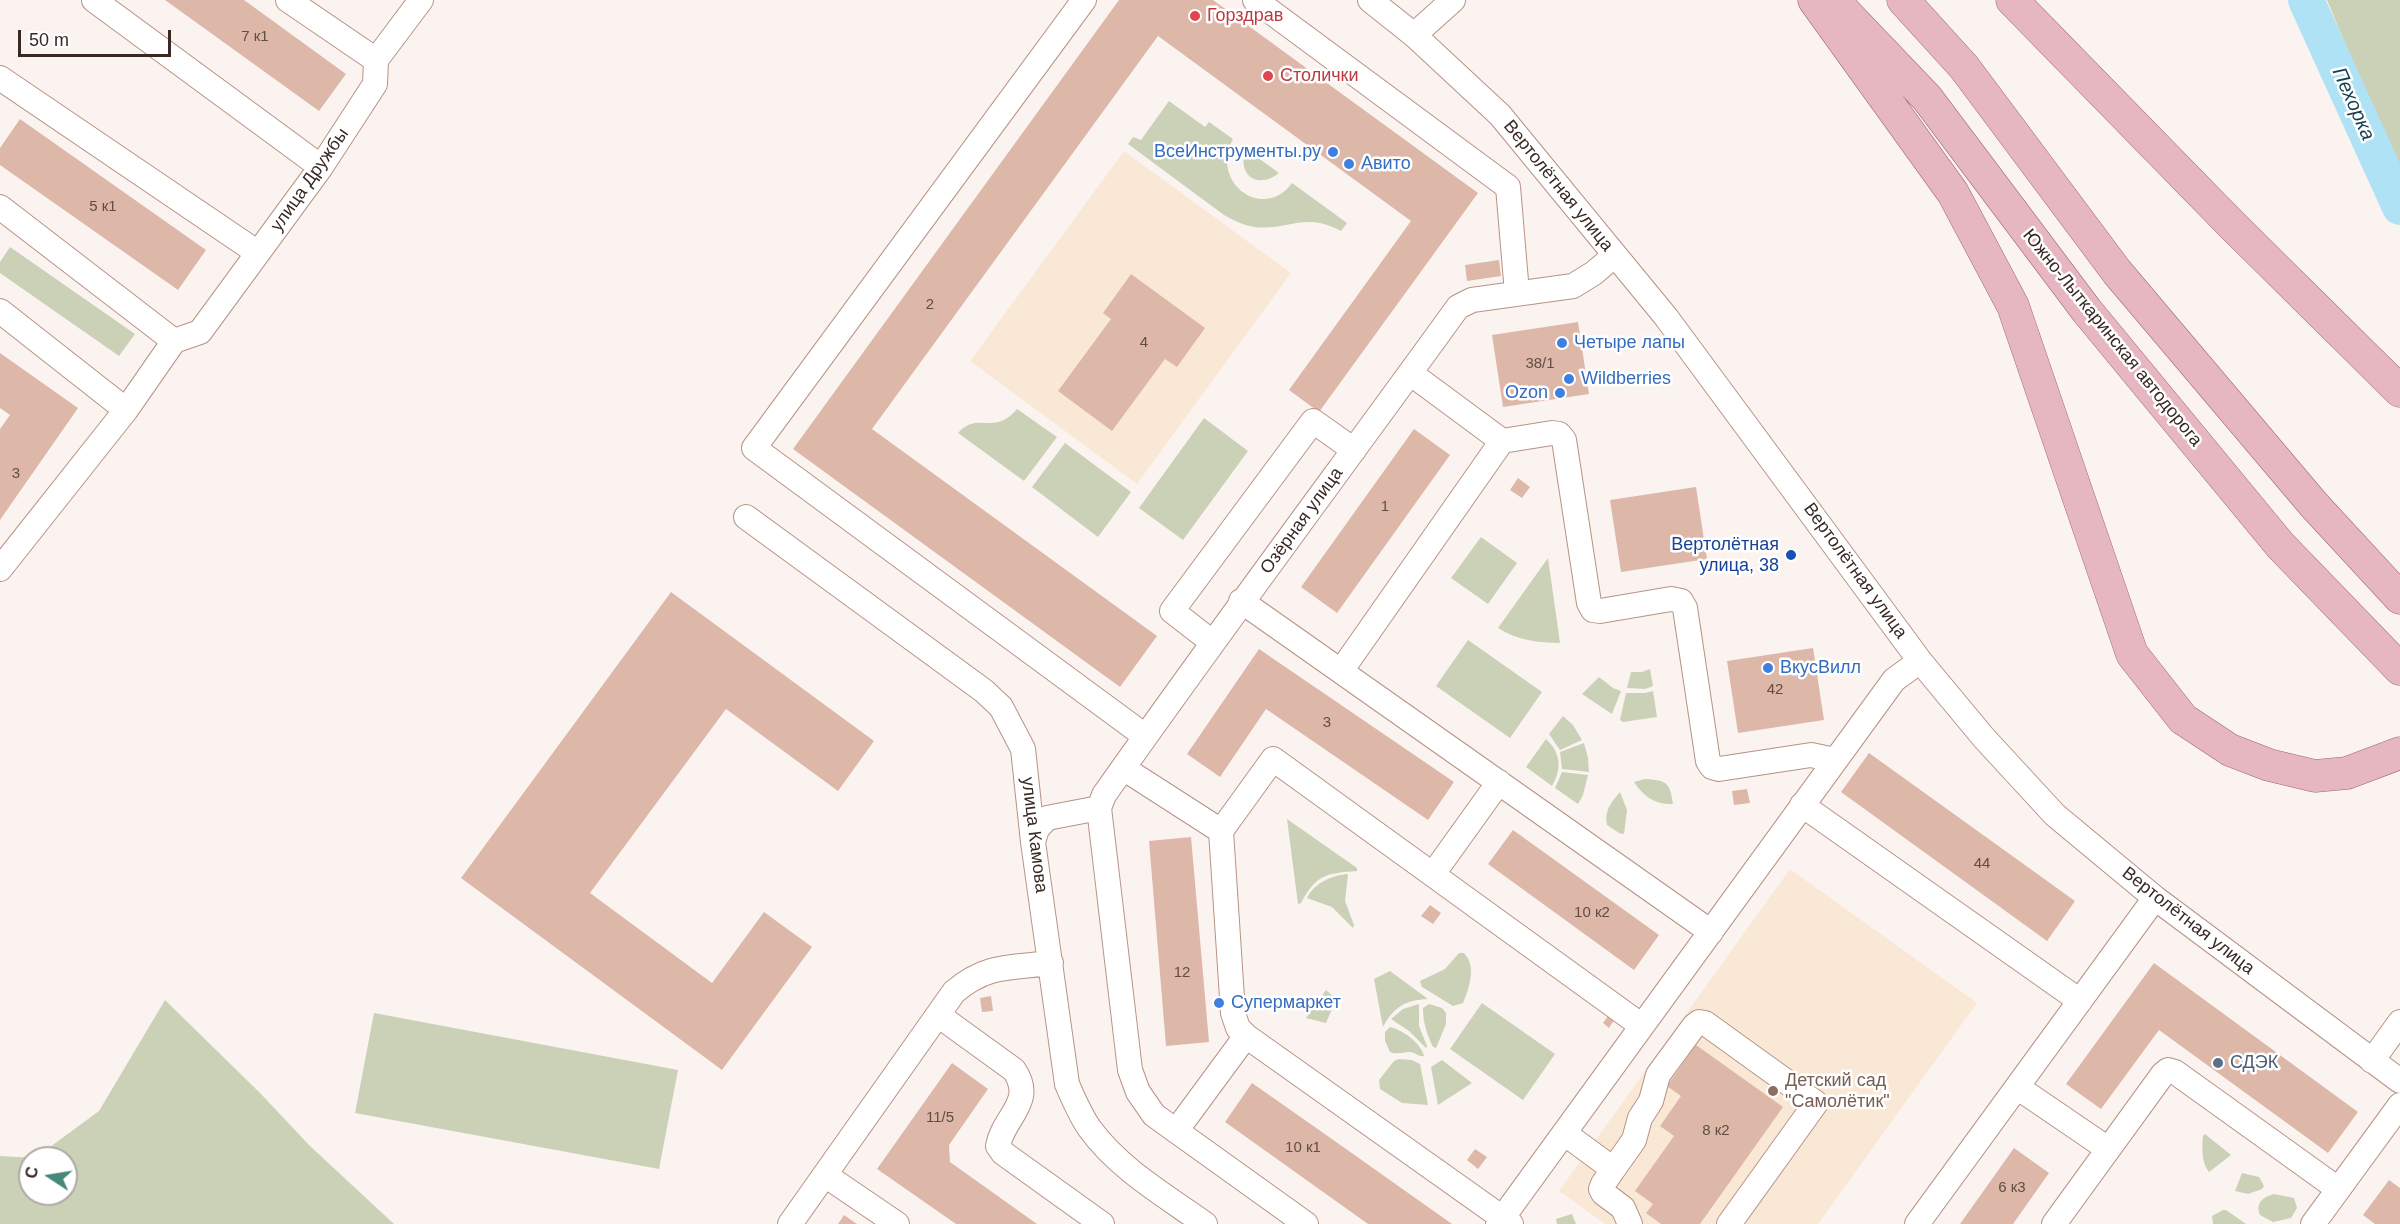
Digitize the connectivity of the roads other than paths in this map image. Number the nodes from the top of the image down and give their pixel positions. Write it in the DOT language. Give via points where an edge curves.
graph roads {
  1 [pos="94,0"];
  2 [pos="288,0"];
  3 [pos="421,0"];
  4 [pos="1084,0"];
  5 [pos="1256,0"];
  6 [pos="1370,0"];
  7 [pos="1453,0"];
  8 [pos="1814,0"];
  9 [pos="1833,0"];
  10 [pos="1903,0"];
  11 [pos="2012,0"];
  12 [pos="1414,35"];
  13 [pos="376,60"];
  14 [pos="0,78"];
  15 [pos="321,167"];
  16 [pos="0,207"];
  17 [pos="258,253"];
  18 [pos="1615,255"];
  19 [pos="1517,293"];
  20 [pos="0,311"];
  21 [pos="174,340"];
  22 [pos="1410,373"];
  23 [pos="2400,391"];
  24 [pos="126,410"];
  25 [pos="1502,441"];
  26 [pos="1354,450"];
  27 [pos="746,517"];
  28 [pos="0,569"];
  29 [pos="2400,598"];
  30 [pos="1241,601"];
  31 [pos="1212,642"];
  32 [pos="1920,661"];
  33 [pos="2400,669"];
  34 [pos="1341,671"];
  35 [pos="1145,736"];
  36 [pos="2400,753"];
  37 [pos="1835,760"];
  38 [pos="1123,768"];
  39 [pos="1499,782"];
  40 [pos="1803,805"];
  41 [pos="1100,808"];
  42 [pos="1221,831"];
  43 [pos="1033,842"];
  44 [pos="1432,874"];
  45 [pos="2155,898"];
  46 [pos="1711,932"];
  47 [pos="1051,963"];
  48 [pos="2080,1000"];
  49 [pos="938,1015"];
  50 [pos="2400,1022"];
  51 [pos="1642,1026"];
  52 [pos="1251,1039"];
  53 [pos="2372,1061"];
  54 [pos="2400,1081"];
  55 [pos="2017,1087"];
  56 [pos="2400,1104"];
  57 [pos="1176,1131"];
  58 [pos="1564,1133"];
  59 [pos="2108,1149"];
  60 [pos="1613,1169"];
  61 [pos="825,1175"];
  62 [pos="2338,1189"];
  63 [pos="1504,1222"];
  64 [pos="2316,1223"];
  65 [pos="790,1224"];
  66 [pos="897,1224"];
  67 [pos="1102,1224"];
  68 [pos="1205,1224"];
  69 [pos="1306,1224"];
  70 [pos="1630,1224"];
  71 [pos="1729,1224"];
  72 [pos="1917,1224"];
  73 [pos="2054,1224"];
  1 -- 15 [label="street"];
  2 -- 13 [label="street"];
  3 -- 13 [label="street, улица Дружбы"];
  4 -- 35 [label="street" via="754,448"];
  5 -- 19 [label="street" via="1508,187"];
  6 -- 12 [label="street, Вертолётная улица"];
  7 -- 12 [label="street"];
  8 -- 36 [label="main road" via="1953,194 2013,306 2132,654 2175,710 2230,750 2315,776 2347,773"];
  9 -- 33 [label="main road, Южно-Лыткаринская автодорога" via="1927,98 2086,311 2280,545"];
  10 -- 29 [label="main road" via="1964,67 2117,272 2314,505"];
  11 -- 23 [label="main road"];
  12 -- 18 [label="street, Вертолётная улица" via="1500,115"];
  13 -- 15 [label="street, улица Дружбы" via="375,84"];
  14 -- 17 [label="street"];
  15 -- 17 [label="street, улица Дружбы"];
  16 -- 21 [label="street"];
  17 -- 21 [label="street, улица Дружбы" via="200,332"];
  18 -- 19 [label="street, Озёрная улица" via="1573,286"];
  18 -- 32 [label="street, Вертолётная улица" via="1673,326"];
  19 -- 22 [label="street, Озёрная улица" via="1472,300 1458,307"];
  20 -- 24 [label="street"];
  21 -- 24 [label="street"];
  22 -- 25 [label="street"];
  22 -- 26 [label="street, Озёрная улица"];
  24 -- 28 [label="street"];
  25 -- 34 [label="street"];
  25 -- 37 [label="street" via="1552,433 1564,440 1593,610 1671,599 1681,601 1708,762 1712,767 1811,755"];
  26 -- 30 [label="street, Озёрная улица"];
  26 -- 31 [label="street" via="1313,421 1172,611"];
  27 -- 43 [label="street, улица Камова" via="1001,707 1023,749"];
  30 -- 31 [label="street, Озёрная улица"];
  30 -- 34 [label="street"];
  31 -- 35 [label="street, Озёрная улица"];
  32 -- 37 [label="street" via="1894,680"];
  32 -- 45 [label="street, Вертолётная улица" via="2055,815"];
  34 -- 39 [label="street"];
  35 -- 38 [label="street, Озёрная улица"];
  37 -- 40 [label="street"];
  38 -- 41 [label="street, Озёрная улица" via="1104,795"];
  38 -- 42 [label="street"];
  39 -- 44 [label="street"];
  39 -- 46 [label="street"];
  40 -- 46 [label="street"];
  40 -- 48 [label="street"];
  41 -- 43 [label="street" via="1047,818 1037,829"];
  41 -- 57 [label="street" via="1130,1070 1138,1092 1154,1114"];
  42 -- 44 [label="street" via="1273,759"];
  42 -- 52 [label="street" via="1233,1013 1238,1028"];
  43 -- 47 [label="street, улица Камова"];
  44 -- 51 [label="street"];
  45 -- 48 [label="street"];
  45 -- 53 [label="street, Вертолётная улица"];
  46 -- 51 [label="street"];
  47 -- 49 [label="street" via="987,970 954,992"];
  47 -- 68 [label="street, улица Камова" via="1067,1084 1079,1111 1092,1131 1134,1173"];
  48 -- 55 [label="street"];
  49 -- 61 [label="street"];
  49 -- 67 [label="street" via="1014,1070 1020,1080 1018,1108 1000,1134 998,1146"];
  50 -- 53 [label="street"];
  51 -- 58 [label="street"];
  52 -- 57 [label="street"];
  52 -- 63 [label="street"];
  53 -- 54 [label="street, Вертолётная улица"];
  55 -- 59 [label="street"];
  55 -- 72 [label="street"];
  56 -- 62 [label="street"];
  57 -- 69 [label="street"];
  58 -- 60 [label="street"];
  58 -- 63 [label="street"];
  59 -- 62 [label="street" via="2168,1070"];
  59 -- 73 [label="street"];
  60 -- 70 [label="street" via="1601,1189 1623,1208"];
  60 -- 71 [label="street" via="1634,1140 1640,1118 1652,1101 1658,1075 1694,1026 1705,1023 1816,1102"];
  61 -- 65 [label="street"];
  61 -- 66 [label="street"];
  62 -- 64 [label="street"];
}
